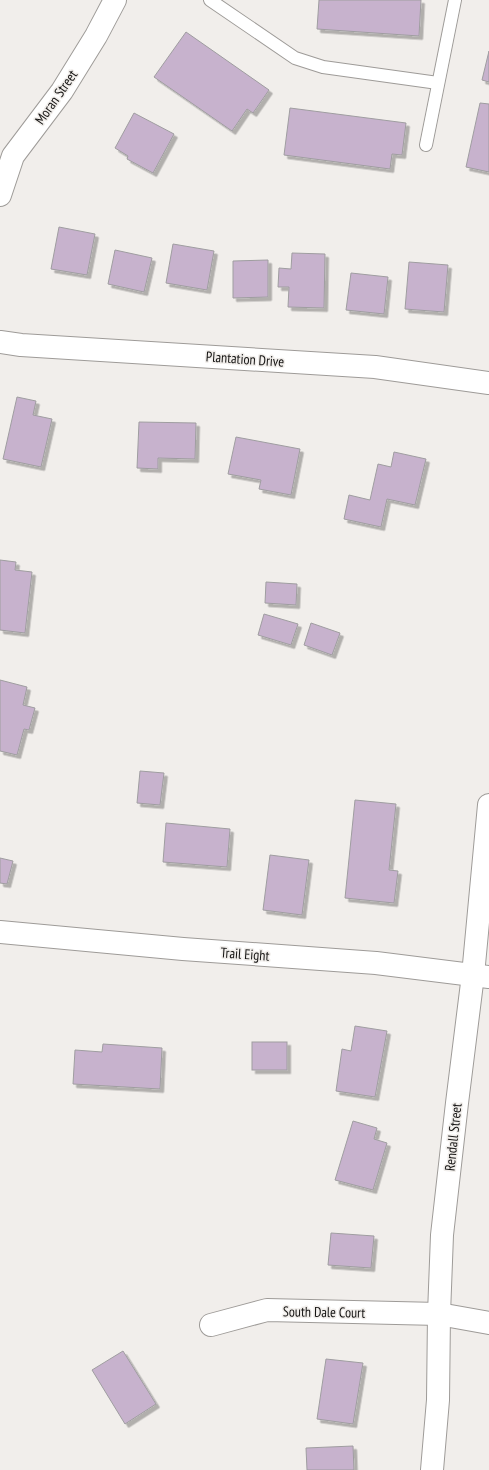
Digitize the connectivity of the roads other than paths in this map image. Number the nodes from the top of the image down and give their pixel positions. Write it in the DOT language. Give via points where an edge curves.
graph roads {
  1 [pos="115,0"];
  2 [pos="210,0"];
  3 [pos="455,0"];
  4 [pos="438,83"];
  5 [pos="426,145"];
  6 [pos="0,195"];
  7 [pos="0,342"];
  8 [pos="489,383"];
  9 [pos="489,805"];
  10 [pos="0,932"];
  11 [pos="481,976"];
  12 [pos="439,1314"];
  13 [pos="489,1323"];
  14 [pos="211,1325"];
  15 [pos="432,1470"];
  1 -- 6 [label="street, Moran Street" via="62,91 14,156"];
  2 -- 4 [label="lane" via="295,58 323,67"];
  3 -- 4 [label="lane"];
  4 -- 5 [label="lane"];
  7 -- 8 [label="street, Plantation Drive" via="375,367"];
  9 -- 11 [label="street, Rendall Street"];
  10 -- 11 [label="street, Trail Eight" via="376,963"];
  11 -- 12 [label="street, Rendall Street" via="457,1103 442,1235"];
  12 -- 13 [label="street, South Dale Court"];
  12 -- 14 [label="street, South Dale Court" via="267,1310"];
  12 -- 15 [label="street, Rendall Street" via="438,1400"];
}
